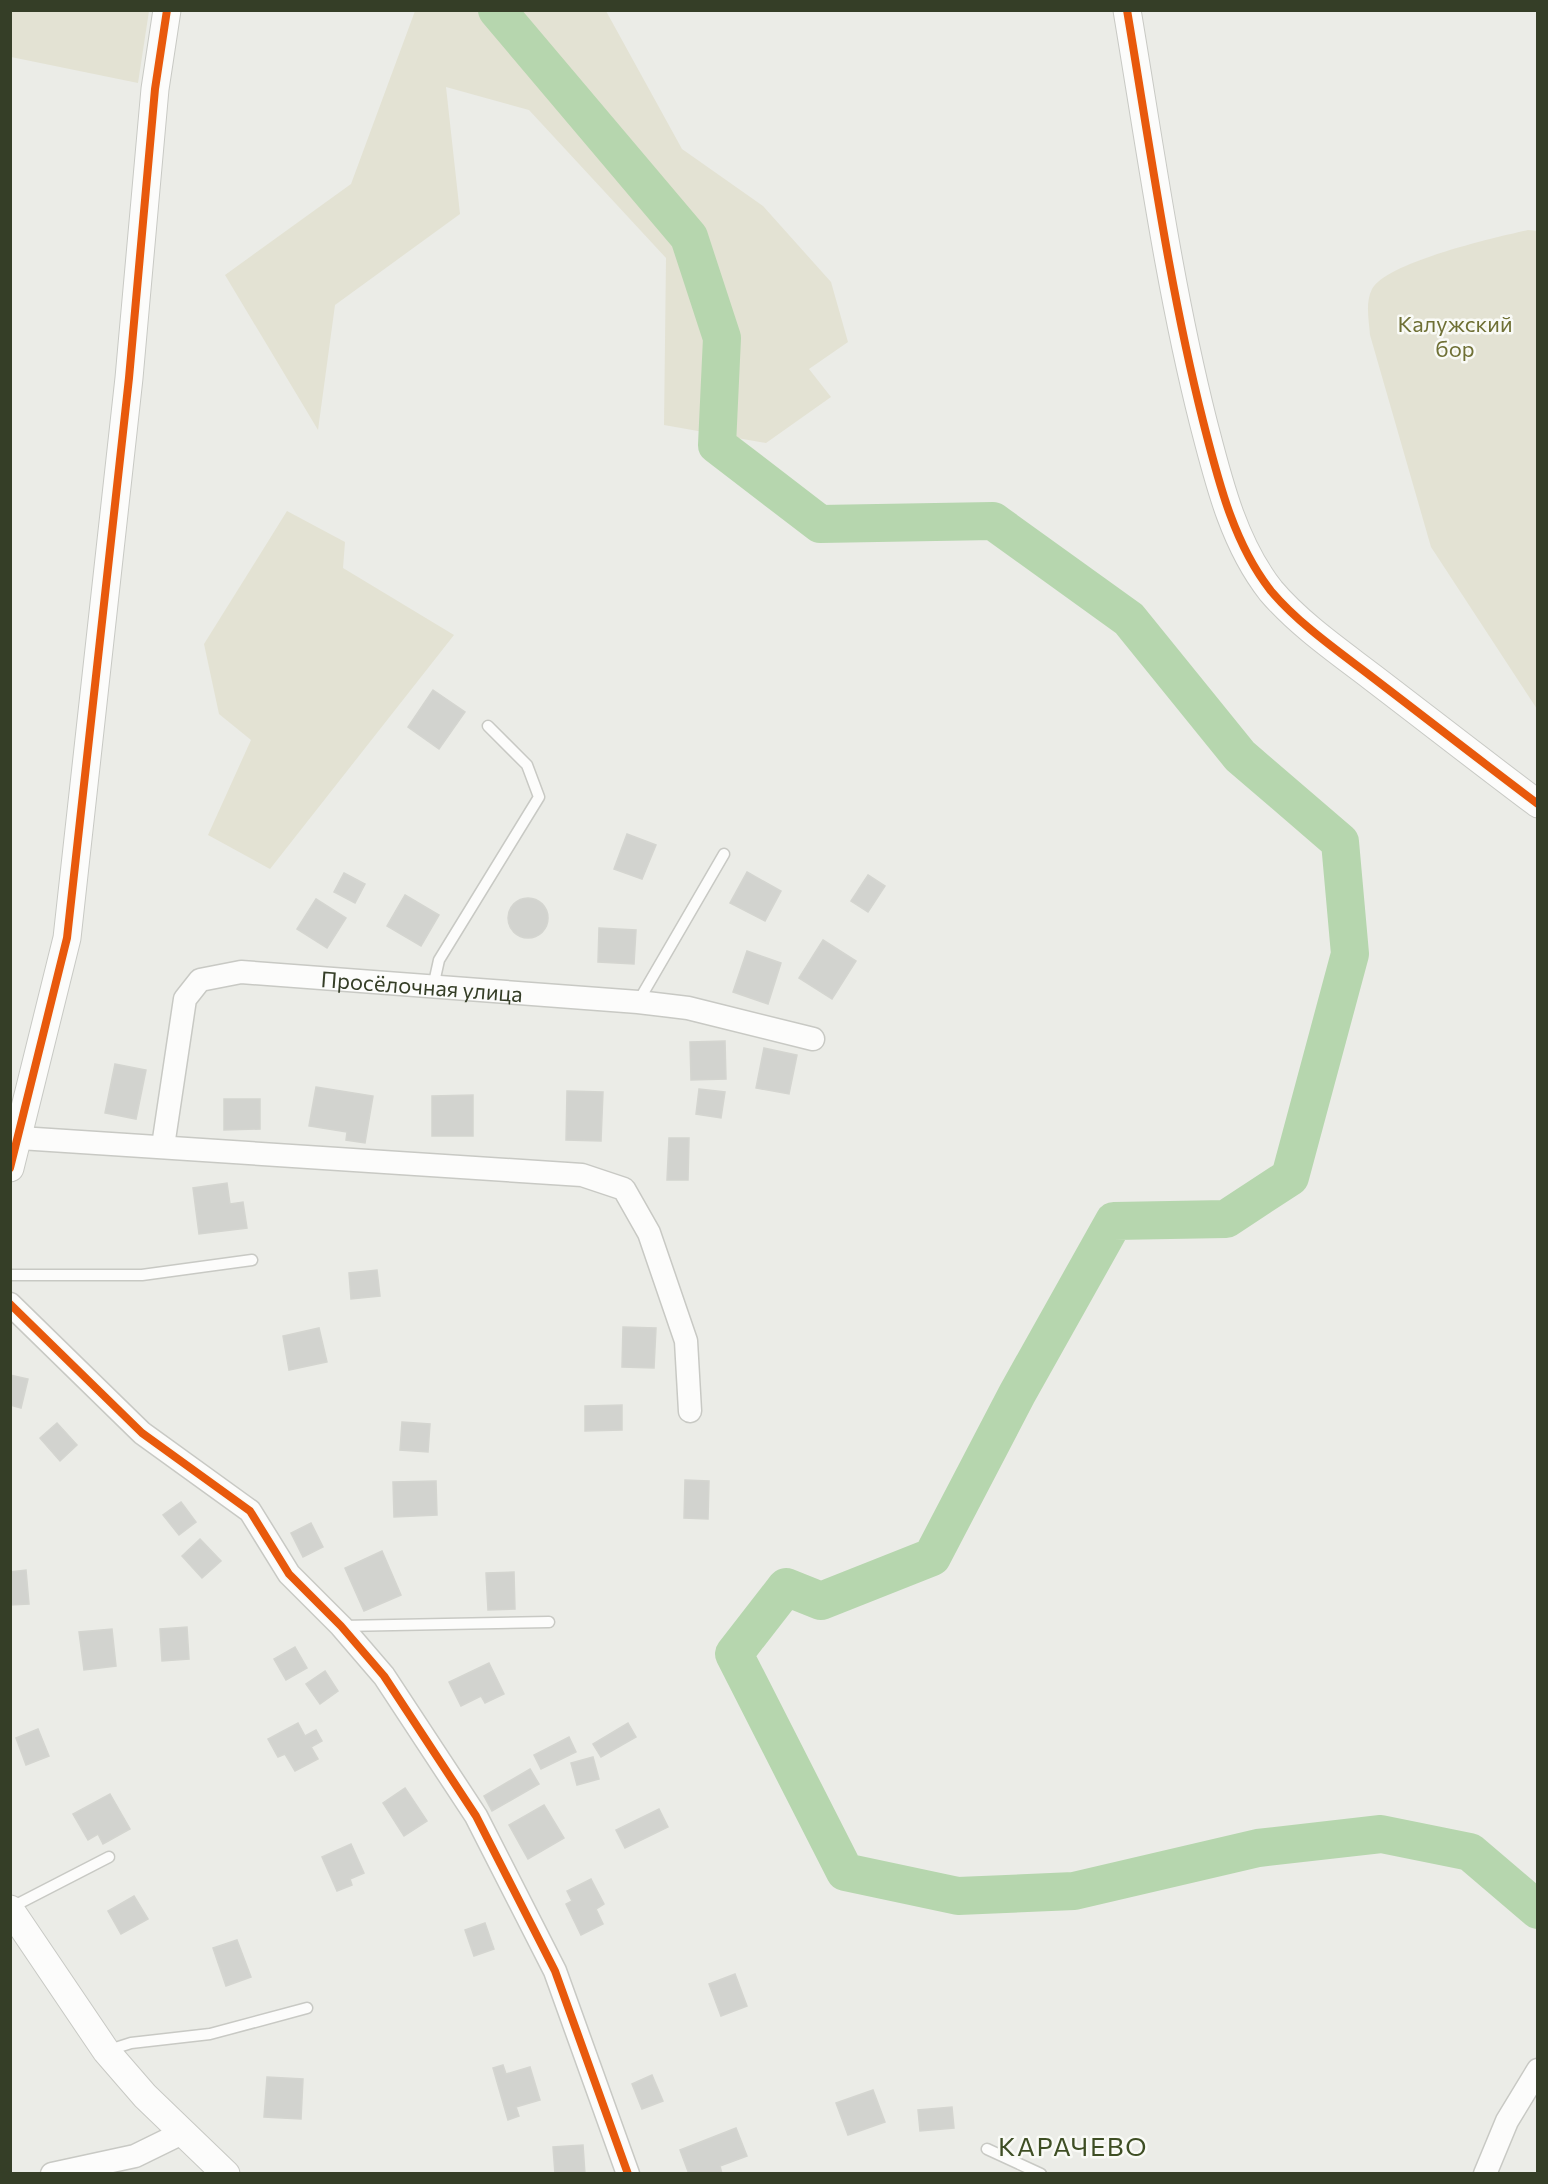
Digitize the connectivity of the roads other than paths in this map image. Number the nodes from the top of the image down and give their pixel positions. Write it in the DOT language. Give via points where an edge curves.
graph roads {
  1 [pos="167,10"];
  2 [pos="1127,10"];
  3 [pos="488,726"];
  4 [pos="1538,804"];
  5 [pos="724,854"];
  6 [pos="433,987"];
  7 [pos="638,1002"];
  8 [pos="813,1039"];
  9 [pos="20,1138"];
  10 [pos="163,1146"];
  11 [pos="10,1168"];
  12 [pos="252,1260"];
  13 [pos="10,1275"];
  14 [pos="10,1304"];
  15 [pos="690,1411"];
  16 [pos="549,1622"];
  17 [pos="341,1626"];
  18 [pos="109,1857"];
  19 [pos="10,1908"];
  20 [pos="307,2008"];
  21 [pos="106,2051"];
  22 [pos="1538,2070"];
  23 [pos="182,2133"];
  24 [pos="987,2149"];
  25 [pos="52,2174"];
  26 [pos="226,2174"];
  27 [pos="628,2174"];
  28 [pos="1041,2174"];
  29 [pos="1485,2174"];
  1 -- 9 [label="street" via="155,89 129,378 67,938"];
  2 -- 4 [label="street" via="1191,372 1218,478 1254,566 1272,592 1320,637"];
  3 -- 6 [label="lane" via="526,765 539,797 439,960"];
  5 -- 7 [label="lane"];
  6 -- 7 [label="street, Просёлочная улица"];
  6 -- 10 [label="street, Просёлочная улица" via="241,972 200,980 185,999"];
  7 -- 8 [label="street, Просёлочная улица" via="688,1008"];
  9 -- 10 [label="street"];
  9 -- 11 [label="street"];
  10 -- 15 [label="street" via="582,1175 624,1189 649,1233 686,1341"];
  12 -- 13 [label="lane" via="142,1275"];
  14 -- 17 [label="street" via="142,1433 250,1511 290,1574"];
  16 -- 17 [label="lane"];
  17 -- 27 [label="street" via="384,1676 476,1816 555,1971"];
  18 -- 19 [label="lane"];
  19 -- 21 [label="street"];
  20 -- 21 [label="lane" via="210,2034 131,2043"];
  21 -- 23 [label="street"];
  22 -- 29 [label="street" via="1507,2121"];
  23 -- 25 [label="street" via="135,2156"];
  23 -- 26 [label="street"];
  24 -- 28 [label="lane"];
}
